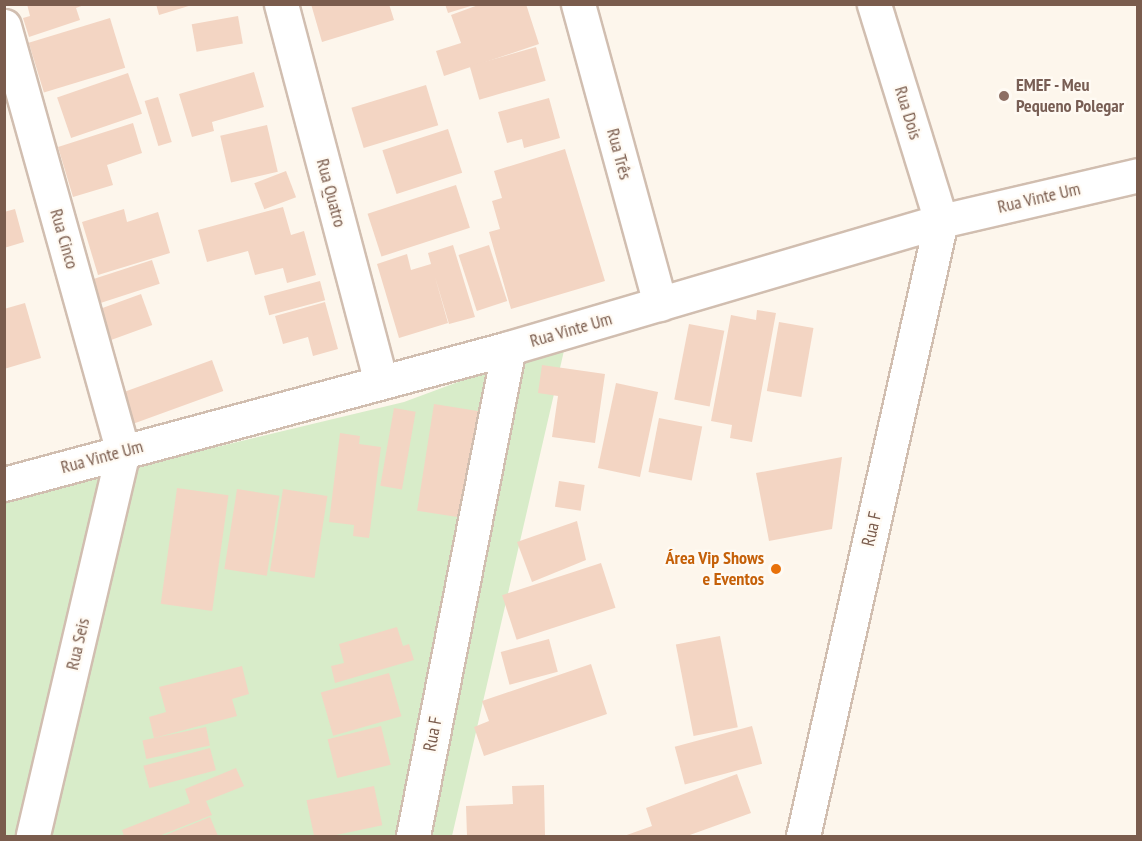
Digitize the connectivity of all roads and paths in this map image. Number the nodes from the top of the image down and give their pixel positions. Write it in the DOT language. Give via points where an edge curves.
graph roads {
  1 [pos="281,4"];
  2 [pos="578,4"];
  3 [pos="874,4"];
  4 [pos="4,26"];
  5 [pos="1137,175"];
  6 [pos="942,221"];
  7 [pos="660,304"];
  8 [pos="509,348"];
  9 [pos="381,382"];
  10 [pos="123,451"];
  11 [pos="4,484"];
  12 [pos="33,837"];
  13 [pos="413,837"];
  14 [pos="803,837"];
  1 -- 9 [label="street, Rua Quatro"];
  2 -- 7 [label="street, Rua Três"];
  3 -- 6 [label="street, Rua Dois"];
  4 -- 10 [label="street, Rua Cinco"];
  5 -- 6 [label="street, Rua Vinte Um"];
  6 -- 7 [label="street, Rua Vinte Um"];
  6 -- 14 [label="street, Rua F"];
  7 -- 8 [label="street, Rua Vinte Um"];
  8 -- 9 [label="street, Rua Vinte Um"];
  8 -- 13 [label="street, Rua F"];
  9 -- 10 [label="street, Rua Vinte Um"];
  10 -- 11 [label="street, Rua Vinte Um"];
  10 -- 12 [label="street, Rua Seis"];
}
